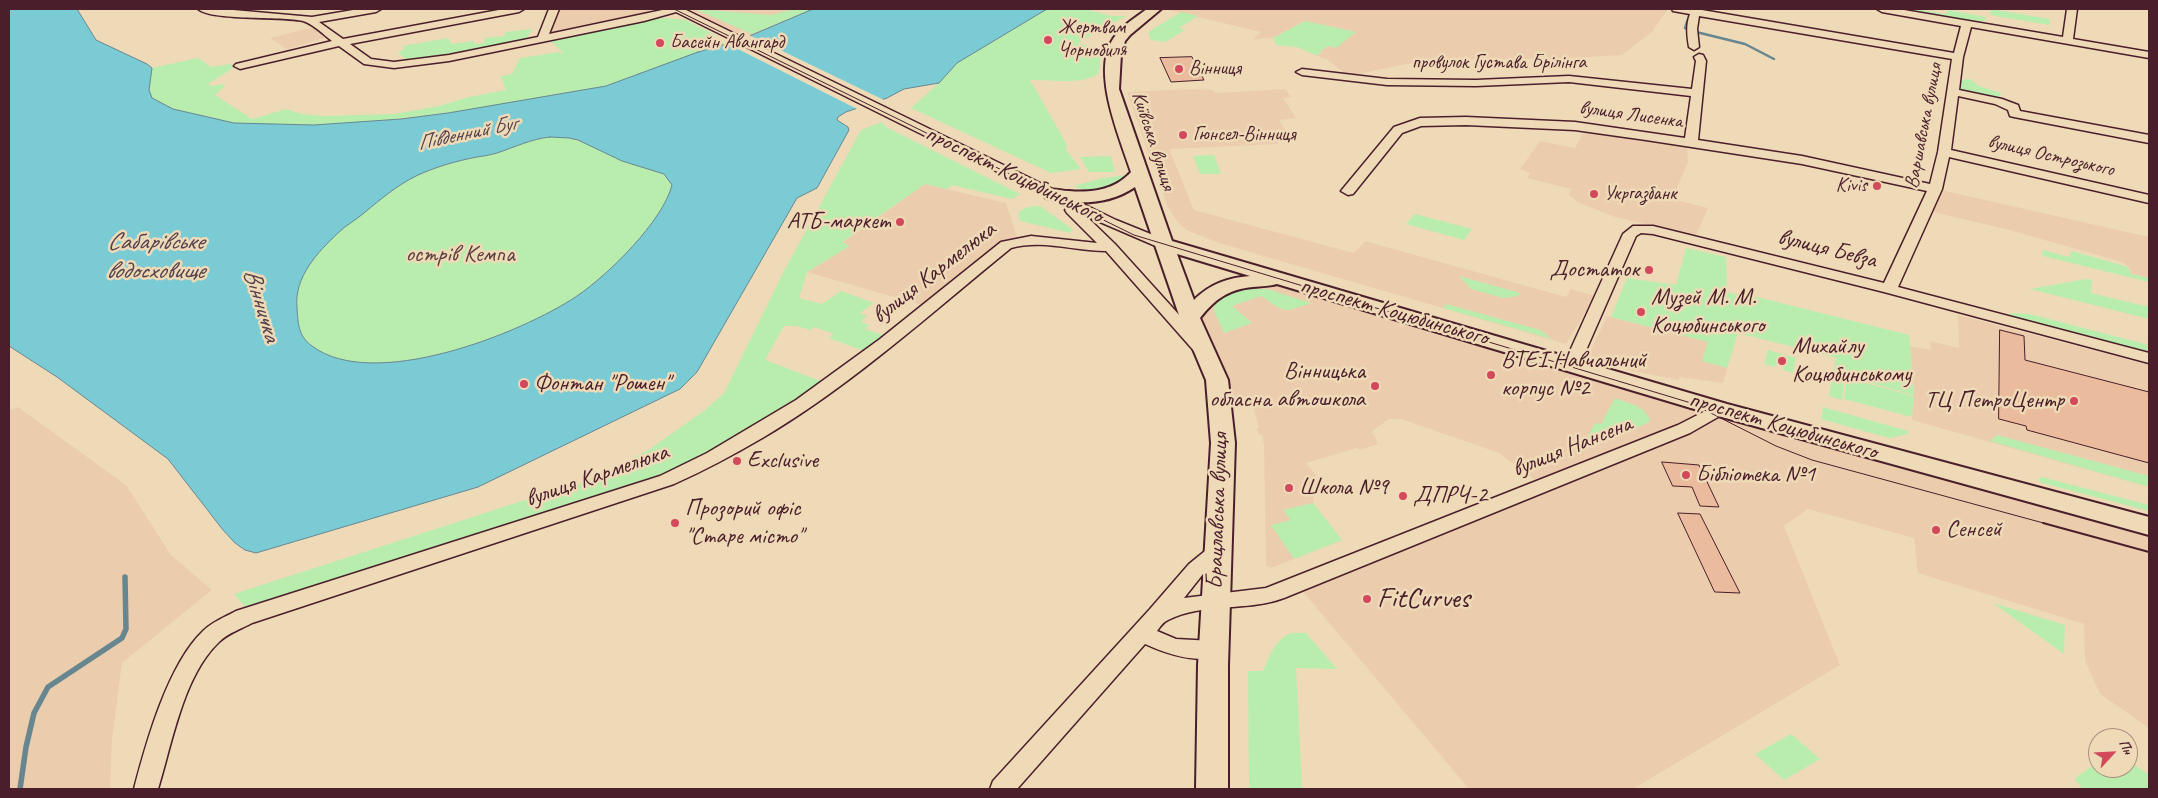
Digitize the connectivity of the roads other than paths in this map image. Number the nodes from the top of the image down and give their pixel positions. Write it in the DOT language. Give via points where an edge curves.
graph roads {
  1 [pos="203,9"];
  2 [pos="376,9"];
  3 [pos="520,9"];
  4 [pos="554,9"];
  5 [pos="657,9"];
  6 [pos="677,9"];
  7 [pos="1155,9"];
  8 [pos="1677,9"];
  9 [pos="1882,9"];
  10 [pos="2072,9"];
  11 [pos="352,11"];
  12 [pos="1696,12"];
  13 [pos="644,18"];
  14 [pos="694,18"];
  15 [pos="310,20"];
  16 [pos="1966,23"];
  17 [pos="545,39"];
  18 [pos="2068,40"];
  19 [pos="341,42"];
  20 [pos="2149,54"];
  21 [pos="1958,57"];
  22 [pos="240,66"];
  23 [pos="1302,72"];
  24 [pos="1953,92"];
  25 [pos="1696,93"];
  26 [pos="2149,139"];
  27 [pos="1691,143"];
  28 [pos="1944,152"];
  29 [pos="1139,173"];
  30 [pos="1935,189"];
  31 [pos="1348,191"];
  32 [pos="1052,194"];
  33 [pos="2149,199"];
  34 [pos="1163,244"];
  35 [pos="1110,247"];
  36 [pos="1283,279"];
  37 [pos="1889,289"];
  38 [pos="1190,318"];
  39 [pos="1205,354"];
  40 [pos="2149,358"];
  41 [pos="1572,364"];
  42 [pos="1719,409"];
  43 [pos="2149,526"];
  44 [pos="1217,552"];
  45 [pos="1215,602"];
  46 [pos="1158,615"];
  47 [pos="1142,634"];
  48 [pos="1213,650"];
  49 [pos="146,789"];
  50 [pos="1002,789"];
  51 [pos="1212,789"];
  1 -- 15 [label="street" via="296,16"];
  2 -- 11 [label="street"];
  3 -- 19 [label="street"];
  4 -- 17 [label="street"];
  5 -- 13 [label="street"];
  6 -- 13 [label="street"];
  6 -- 14 [label="street, проспект Коцюбинського"];
  7 -- 29 [label="main road, Київська вулиця" via="1126,32 1118,41 1114,54 1112,89"];
  8 -- 12 [label="street"];
  9 -- 16 [label="street"];
  10 -- 18 [label="street"];
  11 -- 15 [label="street"];
  12 -- 21 [label="street"];
  12 -- 25 [label="street" via="1691,31 1701,61"];
  13 -- 14 [label="street"];
  13 -- 17 [label="street"];
  14 -- 32 [label="street, проспект Коцюбинського"];
  15 -- 19 [label="street"];
  16 -- 18 [label="street"];
  16 -- 21 [label="street, Варшавська вулиця"];
  17 -- 19 [label="street" via="438,60 394,65 368,62"];
  18 -- 20 [label="street"];
  19 -- 22 [label="street"];
  21 -- 24 [label="street, Варшавська вулиця"];
  23 -- 25 [label="street, провулок Густава Брілінга" via="1387,82 1569,79"];
  24 -- 26 [label="street" via="2005,103 2014,108 2014,113"];
  24 -- 28 [label="street, Варшавська вулиця"];
  25 -- 27 [label="street"];
  27 -- 30 [label="street, вулиця Лисенка" via="1802,160"];
  27 -- 31 [label="street, вулиця Лисенка" via="1537,123 1420,122 1393,134"];
  28 -- 30 [label="street, Варшавська вулиця"];
  28 -- 33 [label="street, вулиця Острозького"];
  29 -- 32 [label="main road" via="1127,185 1103,194 1074,197"];
  29 -- 34 [label="main road, Київська вулиця"];
  30 -- 37 [label="street, Варшавська вулиця"];
  32 -- 34 [label="street, проспект Коцюбинського"];
  32 -- 35 [label="street"];
  34 -- 36 [label="main road, проспект Коцюбинського"];
  34 -- 38 [label="main road, Брацлавська вулиця"];
  35 -- 39 [label="street"];
  35 -- 49 [label="street, вулиця Кармелюка" via="1030,240 1006,245 846,373 708,462 667,480 244,617 226,626 211,636 190,662"];
  36 -- 38 [label="main road" via="1234,283 1214,290"];
  36 -- 41 [label="main road, проспект Коцюбинського"];
  37 -- 40 [label="street, вулиця Бевза"];
  37 -- 41 [label="street, вулиця Бевза" via="1653,230 1638,229 1630,234"];
  38 -- 39 [label="main road, Брацлавська вулиця"];
  39 -- 44 [label="main road, Брацлавська вулиця" via="1217,380 1223,443"];
  41 -- 42 [label="main road, проспект Коцюбинського"];
  42 -- 43 [label="main road, проспект Коцюбинського"];
  42 -- 45 [label="street, вулиця Нансена" via="1691,426 1268,596"];
  44 -- 45 [label="main road, Брацлавська вулиця"];
  44 -- 46 [label="street" via="1196,570"];
  45 -- 46 [label="street, вулиця Нансена" via="1187,605"];
  45 -- 48 [label="main road, Брацлавська вулиця"];
  46 -- 47 [label="street"];
  47 -- 48 [label="street" via="1174,647"];
  47 -- 50 [label="street"];
  48 -- 51 [label="main road, Брацлавська вулиця"];
}
